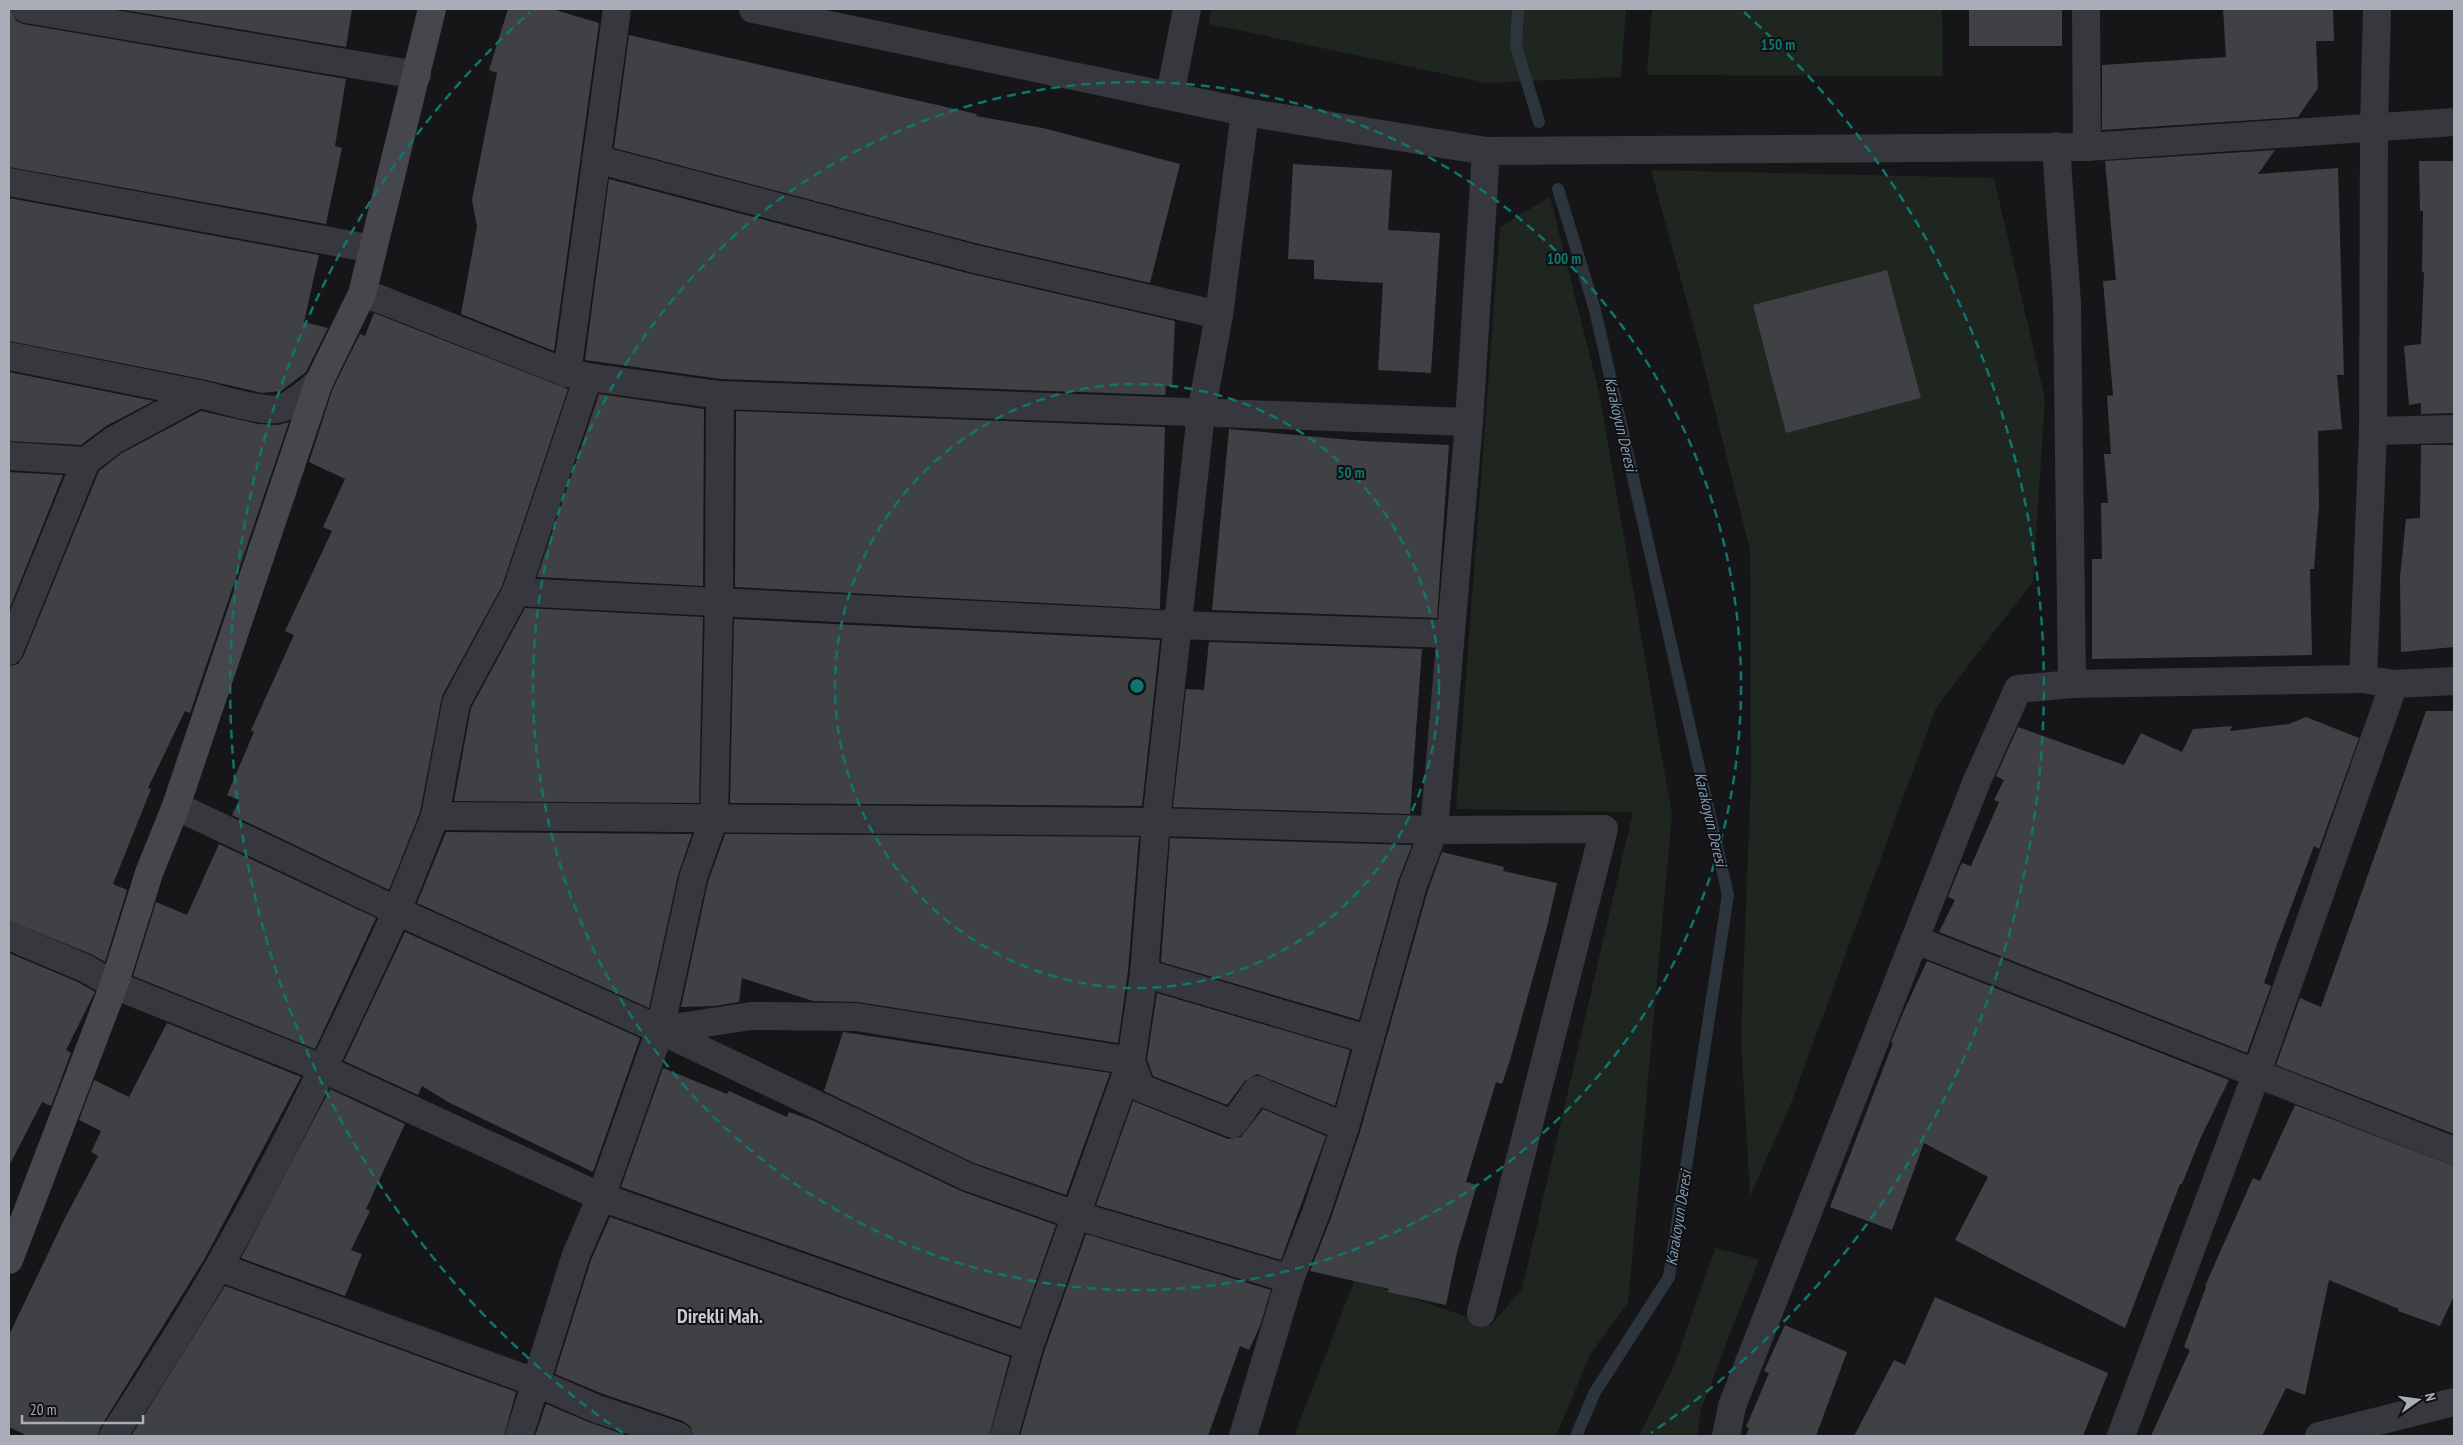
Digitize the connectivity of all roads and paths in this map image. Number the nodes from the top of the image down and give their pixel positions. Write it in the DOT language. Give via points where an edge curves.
graph roads {
  1 [pos="26,9"];
  2 [pos="432,9"];
  3 [pos="617,9"];
  4 [pos="753,9"];
  5 [pos="1187,9"];
  6 [pos="2086,9"];
  7 [pos="2377,9"];
  8 [pos="800,14"];
  9 [pos="417,75"];
  10 [pos="1170,95"];
  11 [pos="1245,112"];
  12 [pos="2454,122"];
  13 [pos="2374,126"];
  14 [pos="2056,146"];
  15 [pos="2088,147"];
  16 [pos="1486,151"];
  17 [pos="596,159"];
  18 [pos="9,182"];
  19 [pos="373,249"];
  20 [pos="362,294"];
  21 [pos="1219,315"];
  22 [pos="9,356"];
  23 [pos="577,375"];
  24 [pos="319,382"];
  25 [pos="199,394"];
  26 [pos="720,395"];
  27 [pos="1201,413"];
  28 [pos="1469,422"];
  29 [pos="2454,429"];
  30 [pos="2373,431"];
  31 [pos="9,456"];
  32 [pos="86,461"];
  33 [pos="516,592"];
  34 [pos="719,603"];
  35 [pos="1177,625"];
  36 [pos="1450,634"];
  37 [pos="9,652"];
  38 [pos="2363,679"];
  39 [pos="2454,681"];
  40 [pos="2072,684"];
  41 [pos="2394,684"];
  42 [pos="176,806"];
  43 [pos="435,816"];
  44 [pos="714,818"];
  45 [pos="1156,822"];
  46 [pos="1434,830"];
  47 [pos="398,911"];
  48 [pos="9,936"];
  49 [pos="1916,940"];
  50 [pos="1144,974"];
  51 [pos="114,985"];
  52 [pos="660,1030"];
  53 [pos="1370,1040"];
  54 [pos="1131,1061"];
  55 [pos="324,1070"];
  56 [pos="2256,1075"];
  57 [pos="1345,1127"];
  58 [pos="2454,1151"];
  59 [pos="601,1197"];
  60 [pos="1075,1215"];
  61 [pos="9,1260"];
  62 [pos="219,1267"];
  63 [pos="1290,1279"];
  64 [pos="1481,1313"];
  65 [pos="1029,1347"];
  66 [pos="537,1383"];
  67 [pos="2454,1402"];
  68 [pos="113,1436"];
  69 [pos="519,1436"];
  70 [pos="678,1436"];
  71 [pos="1004,1436"];
  72 [pos="1243,1436"];
  73 [pos="1726,1436"];
  74 [pos="2121,1436"];
  75 [pos="2319,1436"];
  1 -- 9 [label="street"];
  2 -- 9 [label="main road"];
  3 -- 17 [label="street"];
  4 -- 8 [label="street"];
  5 -- 10 [label="street"];
  6 -- 15 [label="street"];
  7 -- 13 [label="street"];
  8 -- 10 [label="street"];
  9 -- 19 [label="main road"];
  10 -- 11 [label="street"];
  11 -- 16 [label="street"];
  11 -- 21 [label="street"];
  12 -- 13 [label="street"];
  13 -- 15 [label="street"];
  13 -- 30 [label="street"];
  14 -- 15 [label="street"];
  14 -- 16 [label="street"];
  14 -- 40 [label="street" via="2066,304"];
  16 -- 28 [label="street"];
  17 -- 21 [label="street" via="975,259"];
  17 -- 23 [label="street"];
  18 -- 19 [label="street"];
  19 -- 20 [label="main road"];
  20 -- 23 [label="street"];
  20 -- 24 [label="main road"];
  21 -- 27 [label="street"];
  22 -- 25 [label="street"];
  23 -- 26 [label="street"];
  23 -- 33 [label="street"];
  24 -- 25 [label="street" via="300,398 277,409"];
  24 -- 42 [label="main road"];
  25 -- 32 [label="street" via="114,440"];
  26 -- 27 [label="street"];
  26 -- 34 [label="street"];
  27 -- 28 [label="street"];
  27 -- 35 [label="street"];
  28 -- 36 [label="street"];
  29 -- 30 [label="street"];
  30 -- 38 [label="street"];
  31 -- 32 [label="street"];
  32 -- 37 [label="street"];
  33 -- 34 [label="street"];
  33 -- 43 [label="street" via="456,703"];
  34 -- 35 [label="street"];
  34 -- 44 [label="street"];
  35 -- 36 [label="street"];
  35 -- 45 [label="street"];
  36 -- 46 [label="street"];
  38 -- 40 [label="street"];
  38 -- 41 [label="street"];
  39 -- 41 [label="street"];
  40 -- 49 [label="street" via="2018,689 1976,783"];
  41 -- 56 [label="street"];
  42 -- 47 [label="street"];
  42 -- 51 [label="main road" via="149,873"];
  43 -- 44 [label="street"];
  43 -- 47 [label="street"];
  44 -- 45 [label="street"];
  44 -- 52 [label="street" via="693,878"];
  45 -- 46 [label="street"];
  45 -- 50 [label="street"];
  46 -- 53 [label="street" via="1413,885"];
  46 -- 64 [label="street" via="1604,829"];
  47 -- 52 [label="street"];
  47 -- 55 [label="street"];
  48 -- 51 [label="street" via="85,968"];
  49 -- 56 [label="street"];
  49 -- 73 [label="street" via="1732,1406"];
  50 -- 53 [label="street"];
  50 -- 54 [label="street"];
  51 -- 55 [label="street"];
  51 -- 61 [label="main road"];
  52 -- 54 [label="street" via="751,1016 856,1017"];
  52 -- 59 [label="street"];
  52 -- 60 [label="street" via="968,1176"];
  53 -- 57 [label="street"];
  54 -- 57 [label="street" via="1141,1088 1232,1124 1257,1090"];
  54 -- 60 [label="street"];
  55 -- 59 [label="street"];
  55 -- 62 [label="street"];
  56 -- 58 [label="street"];
  56 -- 74 [label="street"];
  57 -- 63 [label="street"];
  59 -- 65 [label="street"];
  59 -- 66 [label="street" via="576,1255"];
  60 -- 63 [label="street"];
  60 -- 65 [label="street"];
  62 -- 66 [label="street"];
  62 -- 68 [label="street"];
  63 -- 72 [label="street"];
  65 -- 71 [label="street"];
  66 -- 69 [label="street"];
  66 -- 70 [label="street" via="597,1409"];
  67 -- 75 [label="street"];
}
